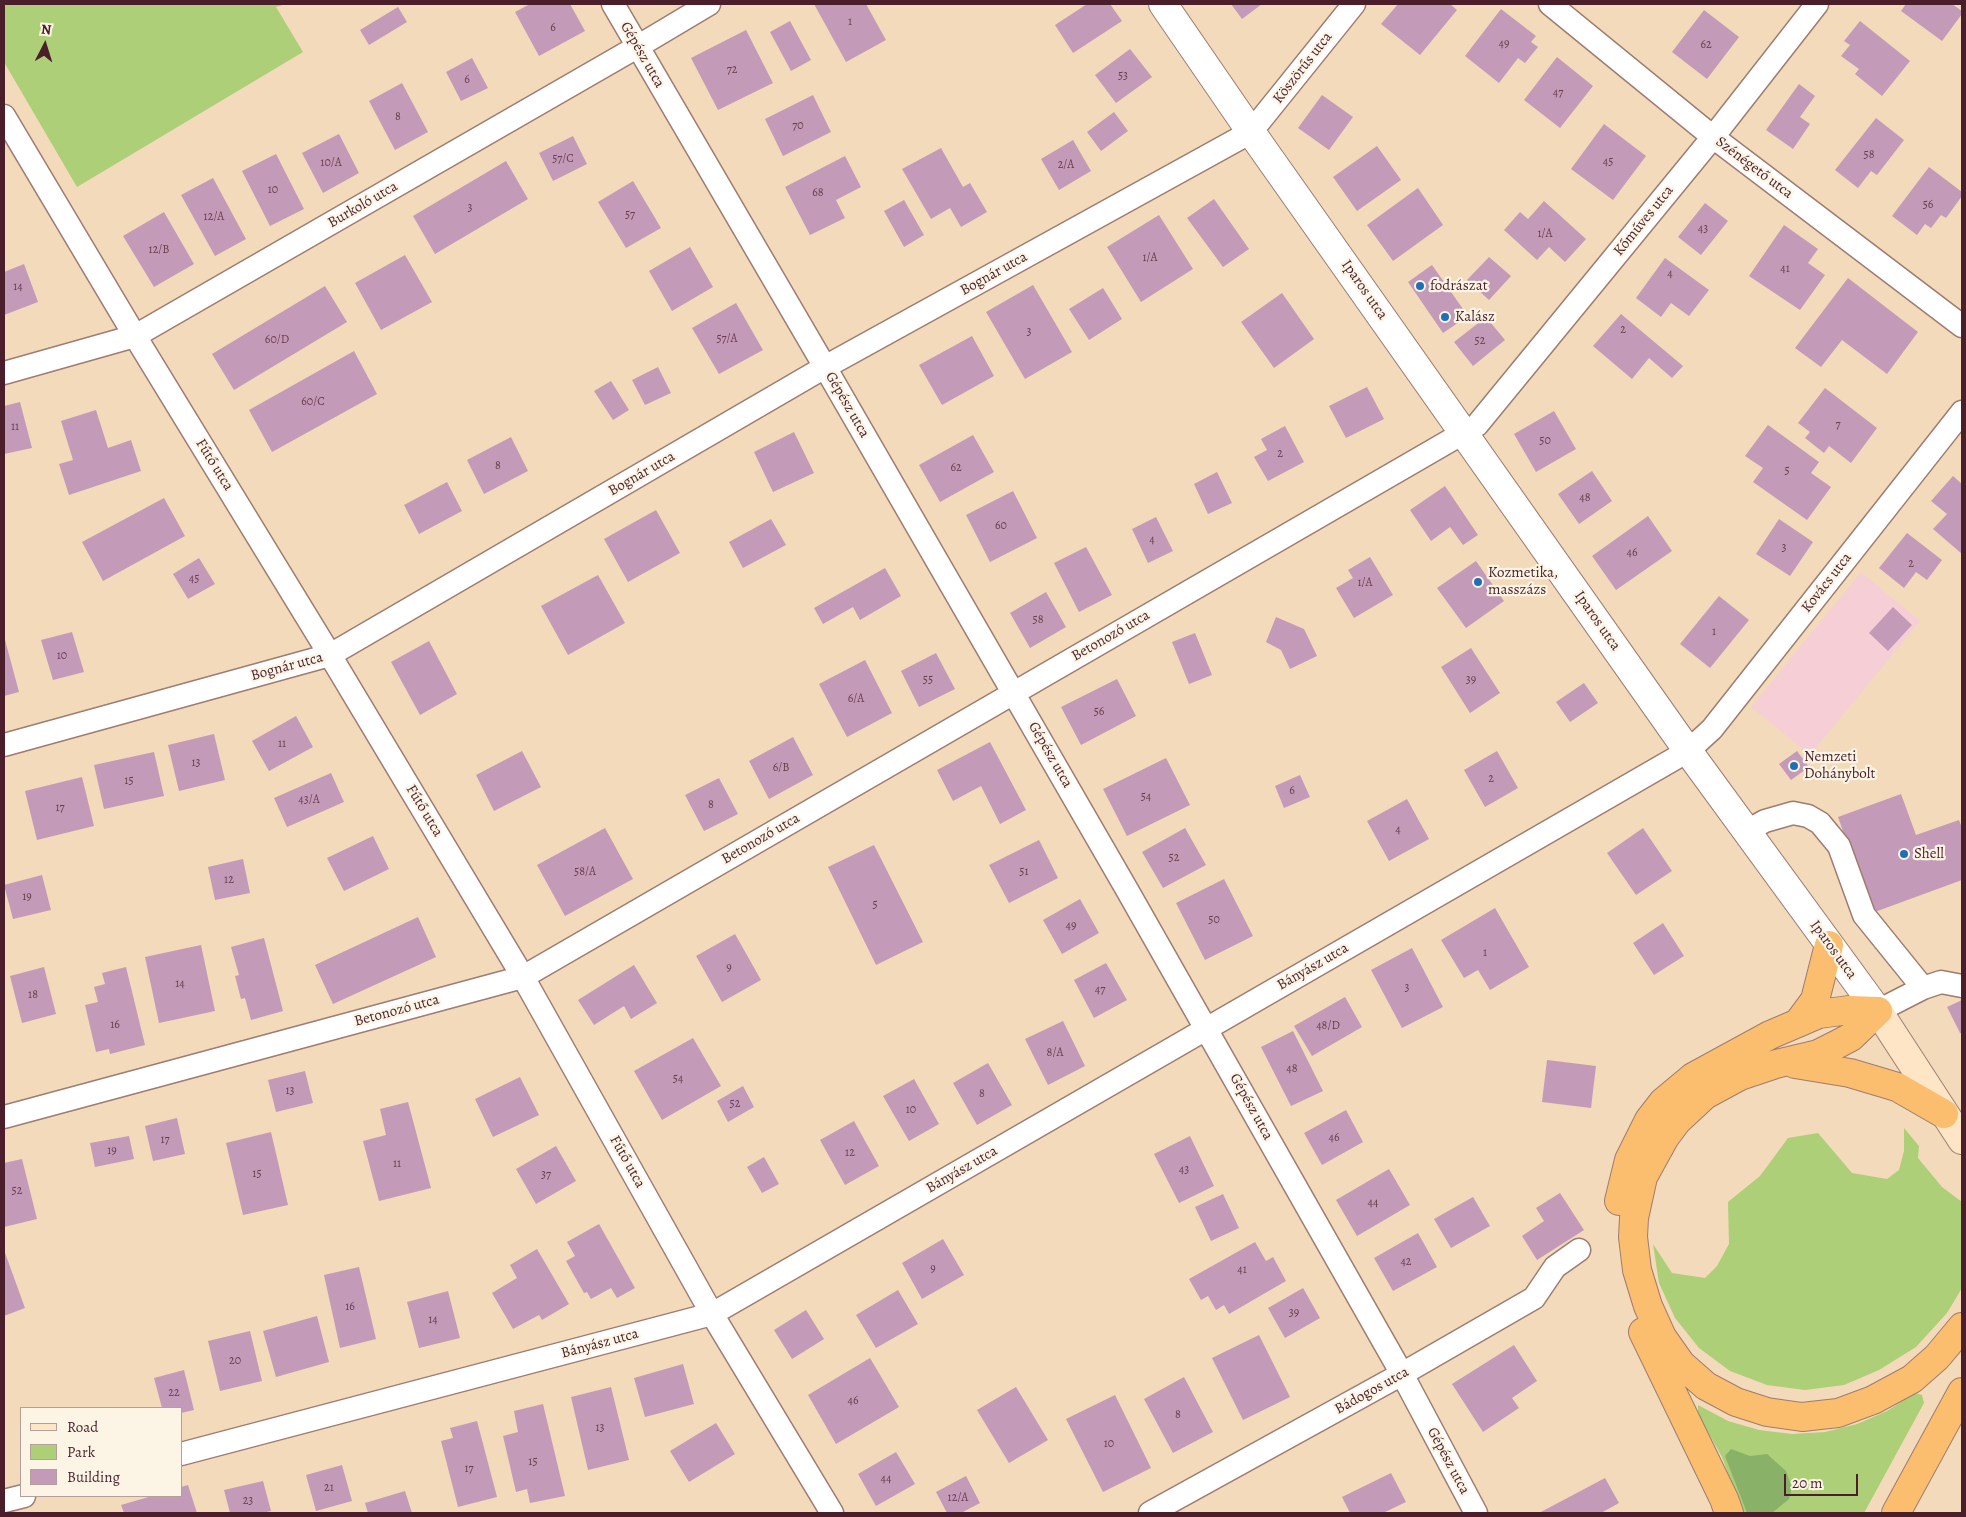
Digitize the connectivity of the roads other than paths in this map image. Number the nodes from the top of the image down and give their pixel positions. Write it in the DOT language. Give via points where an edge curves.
graph roads {
  1 [pos="612,4"];
  2 [pos="708,4"];
  3 [pos="1163,4"];
  4 [pos="1354,4"];
  5 [pos="1550,4"];
  6 [pos="1817,4"];
  7 [pos="637,47"];
  8 [pos="4,116"];
  9 [pos="1251,132"];
  10 [pos="1713,137"];
  11 [pos="1962,326"];
  12 [pos="135,336"];
  13 [pos="825,367"];
  14 [pos="4,373"];
  15 [pos="1962,412"];
  16 [pos="1465,432"];
  17 [pos="330,655"];
  18 [pos="1014,692"];
  19 [pos="4,745"];
  20 [pos="1688,751"];
  21 [pos="1747,831"];
  22 [pos="1829,945"];
  23 [pos="523,977"];
  24 [pos="1962,986"];
  25 [pos="1924,988"];
  26 [pos="1878,1011"];
  27 [pos="1798,1023"];
  28 [pos="1206,1029"];
  29 [pos="1786,1062"];
  30 [pos="1944,1114"];
  31 [pos="4,1117"];
  32 [pos="1962,1140"];
  33 [pos="1579,1250"];
  34 [pos="712,1314"];
  35 [pos="1962,1327"];
  36 [pos="1402,1374"];
  37 [pos="1962,1392"];
  38 [pos="182,1454"];
  39 [pos="21,1497"];
  40 [pos="4,1502"];
  41 [pos="8,1513"];
  42 [pos="832,1513"];
  43 [pos="1150,1513"];
  44 [pos="1476,1513"];
  45 [pos="1729,1513"];
  46 [pos="1896,1513"];
  1 -- 7 [label="street, Gépész utca"];
  2 -- 7 [label="street, Burkoló utca"];
  3 -- 9 [label="street, Iparos utca"];
  4 -- 9 [label="street, Köszörűs utca"];
  5 -- 10 [label="street, Szénégető utca"];
  6 -- 10 [label="street, Kőműves utca"];
  7 -- 12 [label="street, Burkoló utca"];
  7 -- 13 [label="street, Gépész utca"];
  8 -- 12 [label="street, Fűtő utca"];
  9 -- 13 [label="street, Bognár utca"];
  9 -- 16 [label="street, Iparos utca"];
  10 -- 11 [label="street, Szénégető utca"];
  10 -- 16 [label="street, Kőműves utca" via="1486,416"];
  12 -- 14 [label="street, Burkoló utca"];
  12 -- 17 [label="street, Fűtő utca"];
  13 -- 17 [label="street, Bognár utca"];
  13 -- 18 [label="street, Gépész utca"];
  15 -- 20 [label="street, Kovács utca" via="1712,729"];
  16 -- 18 [label="street, Betonozó utca"];
  16 -- 20 [label="street, Iparos utca"];
  17 -- 19 [label="street, Bognár utca"];
  17 -- 23 [label="street, Fűtő utca"];
  18 -- 23 [label="street, Betonozó utca"];
  18 -- 28 [label="street, Gépész utca"];
  20 -- 21 [label="street, Iparos utca"];
  20 -- 28 [label="street, Bányász utca"];
  21 -- 22 [label="street, Iparos utca"];
  21 -- 25 [label="street" via="1793,812 1820,823 1839,846 1864,915"];
  22 -- 26 [label="street, Iparos utca"];
  22 -- 27 [label="highway" via="1815,1000"];
  23 -- 31 [label="street, Betonozó utca"];
  23 -- 34 [label="street, Fűtő utca"];
  24 -- 25 [label="street" via="1941,982"];
  25 -- 26 [label="street"];
  26 -- 27 [label="highway" via="1834,1011"];
  26 -- 29 [label="highway" via="1836,1045 1818,1054"];
  26 -- 30 [label="main road, Iparos utca"];
  27 -- 45 [label="highway" via="1694,1077 1663,1102 1649,1120 1629,1160 1618,1210 1616,1232 1620,1276 1636,1320"];
  28 -- 34 [label="street, Bányász utca"];
  28 -- 36 [label="street, Gépész utca"];
  29 -- 30 [label="highway" via="1875,1080 1910,1094"];
  29 -- 35 [label="highway" via="1740,1076 1705,1095 1664,1137 1643,1177 1633,1237 1637,1270 1662,1337 1681,1364 1706,1386 1736,1402 1767,1412 1802,1417 1838,1413 1873,1400 1912,1379 1937,1357"];
  30 -- 32 [label="main road, Iparos utca"];
  33 -- 36 [label="street, Bádogos utca" via="1556,1267 1534,1298"];
  34 -- 38 [label="street, Bányász utca"];
  34 -- 42 [label="street, Fűtő utca"];
  36 -- 43 [label="street, Bádogos utca"];
  36 -- 44 [label="street, Gépész utca"];
  37 -- 46 [label="highway"];
  39 -- 40 [label="street"];
  40 -- 41 [label="street"];
}
